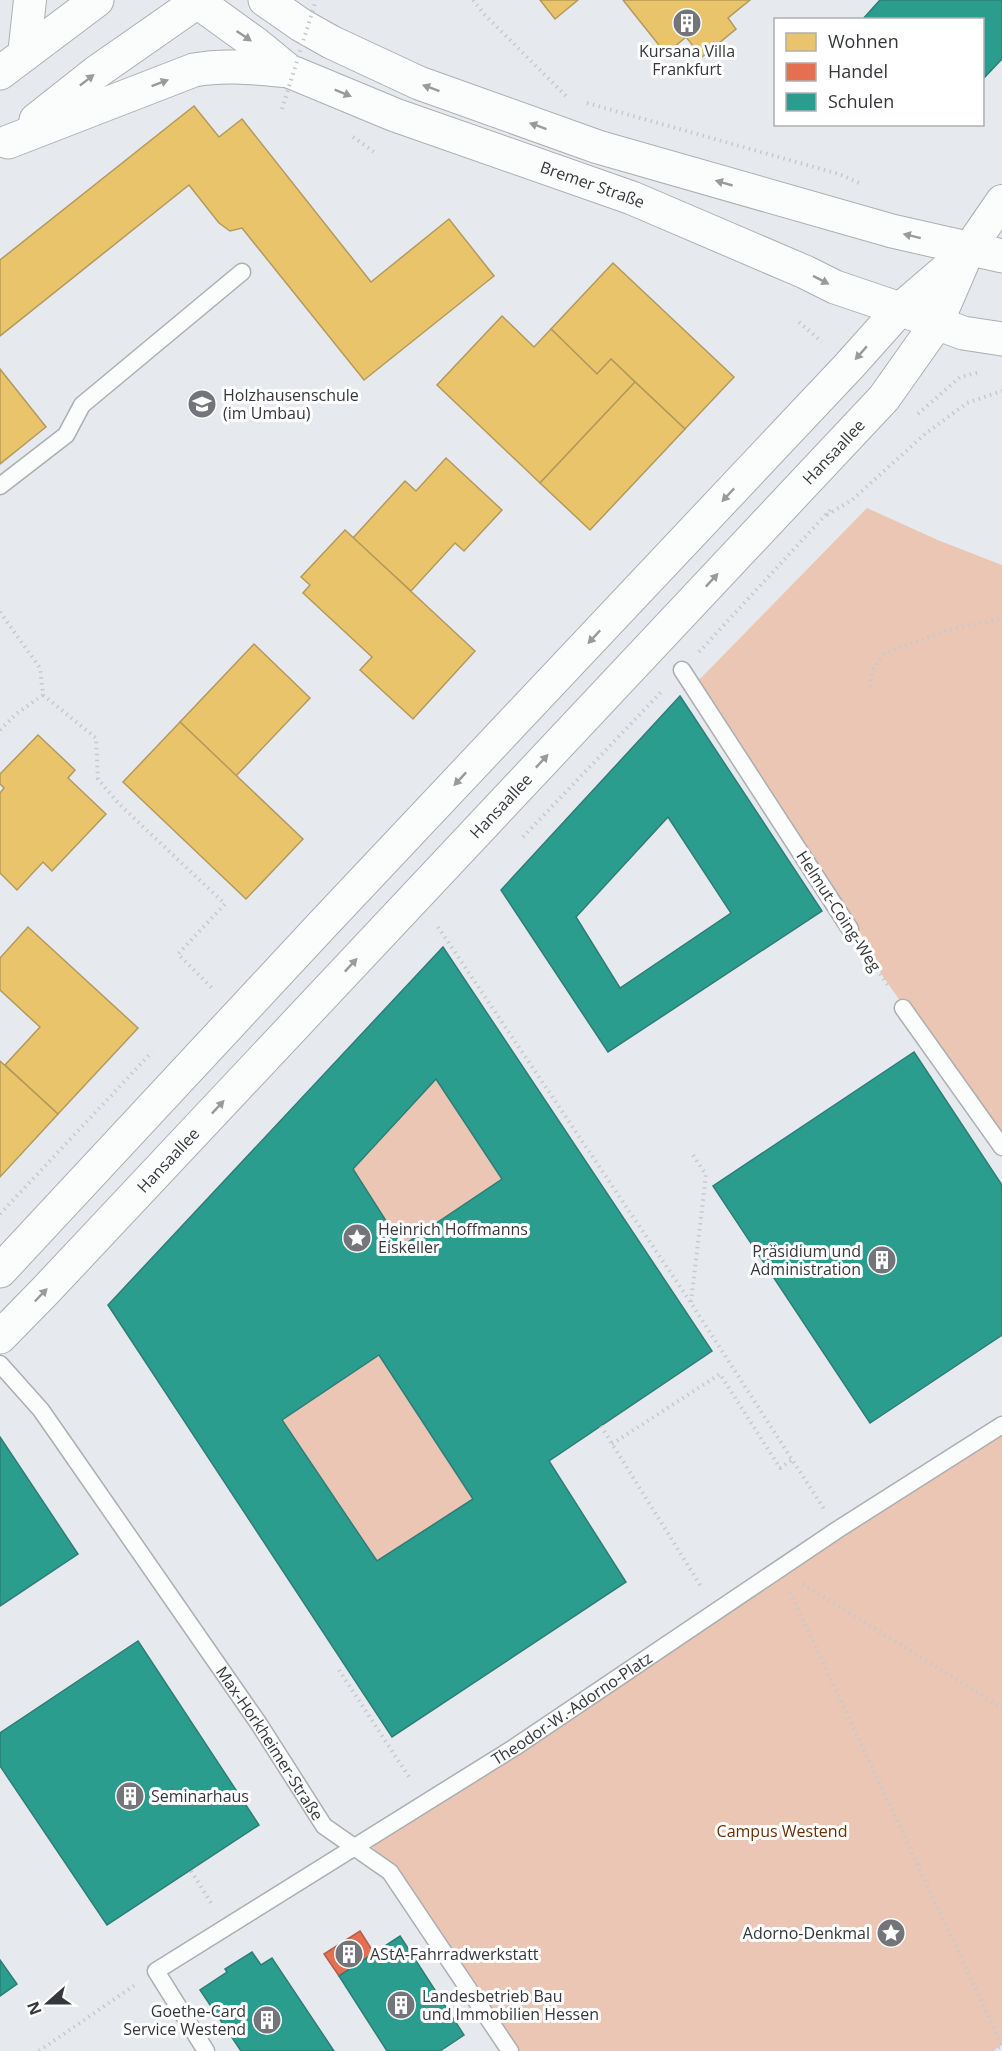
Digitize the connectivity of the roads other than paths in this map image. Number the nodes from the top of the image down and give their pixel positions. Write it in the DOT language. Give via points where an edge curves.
graph roads {
  1 [pos="30,0"];
  2 [pos="97,0"];
  3 [pos="265,0"];
  4 [pos="197,1"];
  5 [pos="12,64"];
  6 [pos="289,71"];
  7 [pos="4,145"];
  8 [pos="1002,201"];
  9 [pos="969,249"];
  10 [pos="1002,256"];
  11 [pos="242,272"];
  12 [pos="900,309"];
  13 [pos="937,323"];
  14 [pos="1002,339"];
  15 [pos="0,486"];
  16 [pos="682,670"];
  17 [pos="850,929"];
  18 [pos="903,1008"];
  19 [pos="1002,1147"];
  20 [pos="0,1270"];
  21 [pos="0,1337"];
  22 [pos="0,1364"];
  23 [pos="1002,1425"];
  24 [pos="356,1847"];
  25 [pos="206,2051"];
  26 [pos="510,2051"];
  1 -- 5 [label="street"];
  2 -- 5 [label="main road"];
  9 -- 3 [label="main road, one-way" via="892,231 598,147 419,83 321,36"];
  4 -- 6 [label="main road, Bremer Straße, one-way"];
  7 -- 4 [label="main road, one-way" via="98,71"];
  7 -- 6 [label="main road, one-way" via="194,70 236,66"];
  6 -- 12 [label="main road, Bremer Straße, one-way" via="395,115 632,198 835,287"];
  8 -- 9 [label="street, Hansaallee"];
  9 -- 10 [label="main road"];
  9 -- 12 [label="street, Hansaallee"];
  9 -- 13 [label="street, Hansaallee"];
  11 -- 15 [label="lane" via="82,405 66,435"];
  12 -- 13 [label="main road, Bremer Straße"];
  12 -- 20 [label="main road, Hansaallee, one-way"];
  13 -- 14 [label="main road, Bremer Straße" via="963,333"];
  21 -- 13 [label="main road, Hansaallee, one-way" via="884,398"];
  16 -- 17 [label="lane, Helmut-Coing-Weg"];
  18 -- 19 [label="lane"];
  22 -- 24 [label="lane, Max-Horkheimer-Straße" via="41,1410 259,1724 324,1826"];
  23 -- 24 [label="lane, Theodor-W.-Adorno-Platz" via="837,1530 515,1747"];
  24 -- 25 [label="lane" via="156,1971"];
  24 -- 26 [label="lane" via="390,1872"];
}
